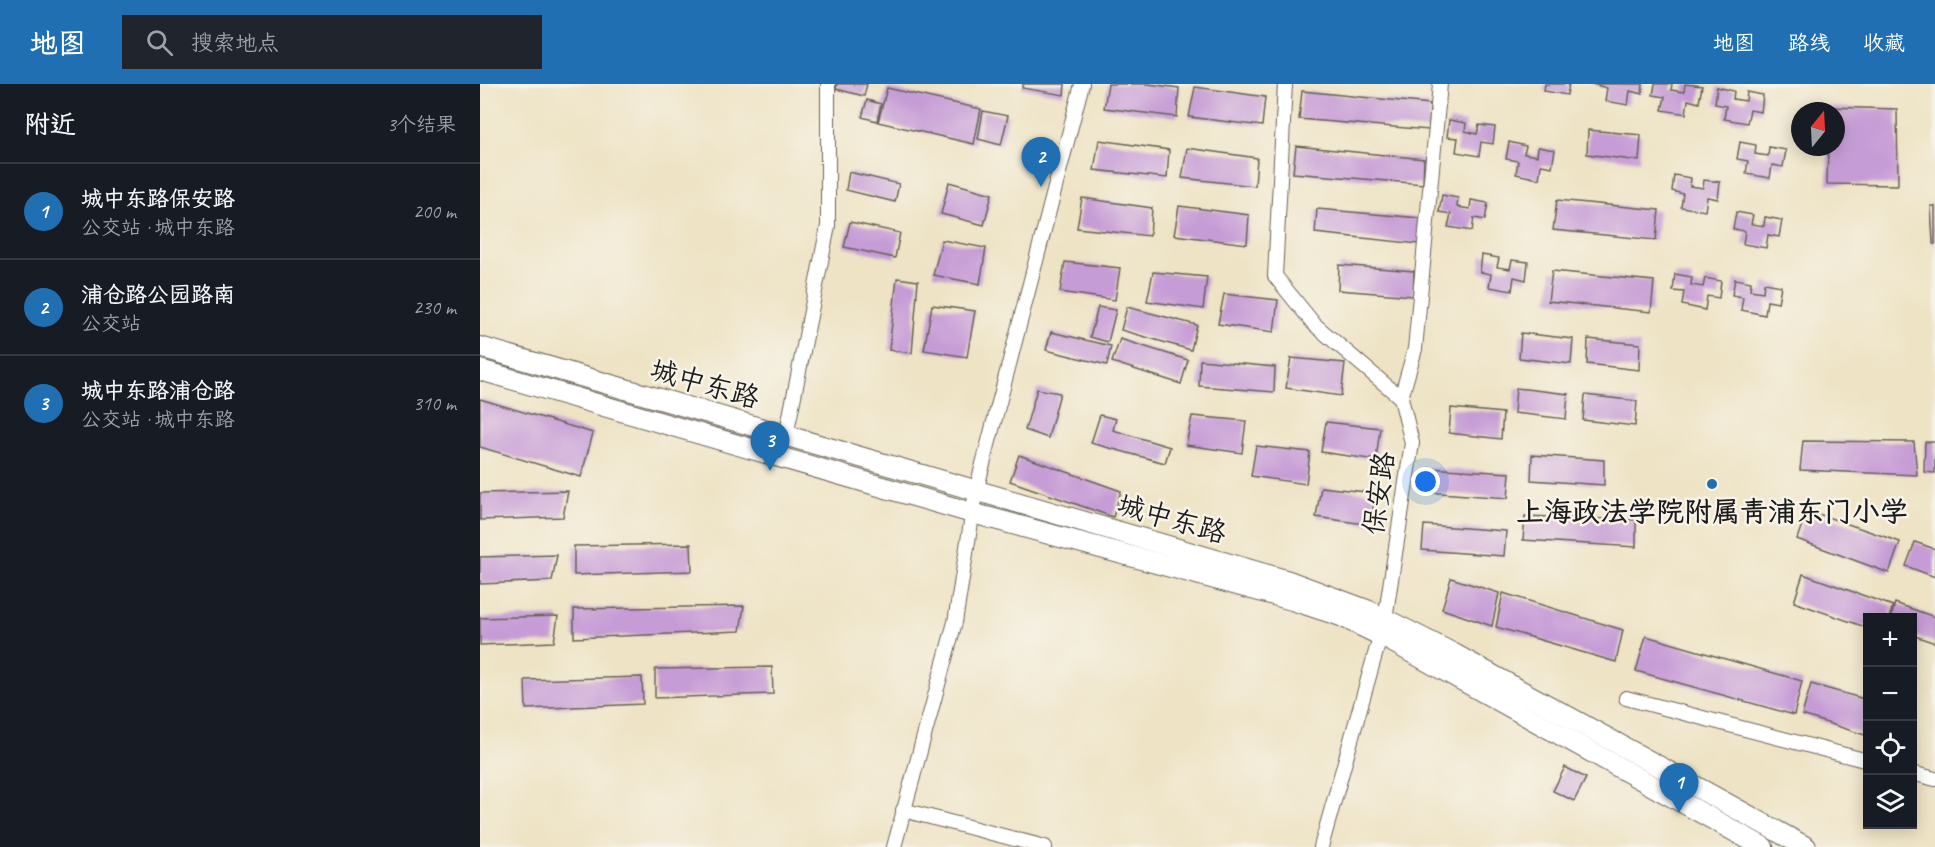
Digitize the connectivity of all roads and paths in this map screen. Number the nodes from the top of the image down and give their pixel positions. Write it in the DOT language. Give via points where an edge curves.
graph roads {
  1 [pos="828,84"];
  2 [pos="1082,84"];
  3 [pos="1285,84"];
  4 [pos="1440,84"];
  5 [pos="480,347"];
  6 [pos="480,370"];
  7 [pos="1401,398"];
  8 [pos="786,436"];
  9 [pos="976,491"];
  10 [pos="972,513"];
  11 [pos="1382,627"];
  12 [pos="1626,698"];
  13 [pos="1863,760"];
  14 [pos="1917,774"];
  15 [pos="1935,779"];
  16 [pos="903,810"];
  17 [pos="894,847"];
  18 [pos="1045,847"];
  19 [pos="1321,847"];
  20 [pos="1763,847"];
  21 [pos="1806,847"];
  1 -- 8 [label="street" via="828,226"];
  2 -- 9 [label="street"];
  3 -- 7 [label="street" via="1275,276 1314,324"];
  4 -- 7 [label="street" via="1415,349"];
  5 -- 8 [label="main road, 城中东路"];
  6 -- 10 [label="main road, 城中东路"];
  7 -- 11 [label="street, 保安路" via="1412,443"];
  8 -- 9 [label="main road, 城中东路"];
  9 -- 10 [label="street"];
  9 -- 11 [label="main road, 城中东路" via="1289,581"];
  10 -- 11 [label="main road, 城中东路"];
  10 -- 16 [label="street" via="955,622"];
  11 -- 19 [label="street, 保安路"];
  11 -- 20 [label="main road, 城中东路"];
  11 -- 21 [label="main road, 城中东路"];
  12 -- 13 [label="street"];
  14 -- 15 [label="street"];
  16 -- 17 [label="street"];
  16 -- 18 [label="street"];
}
